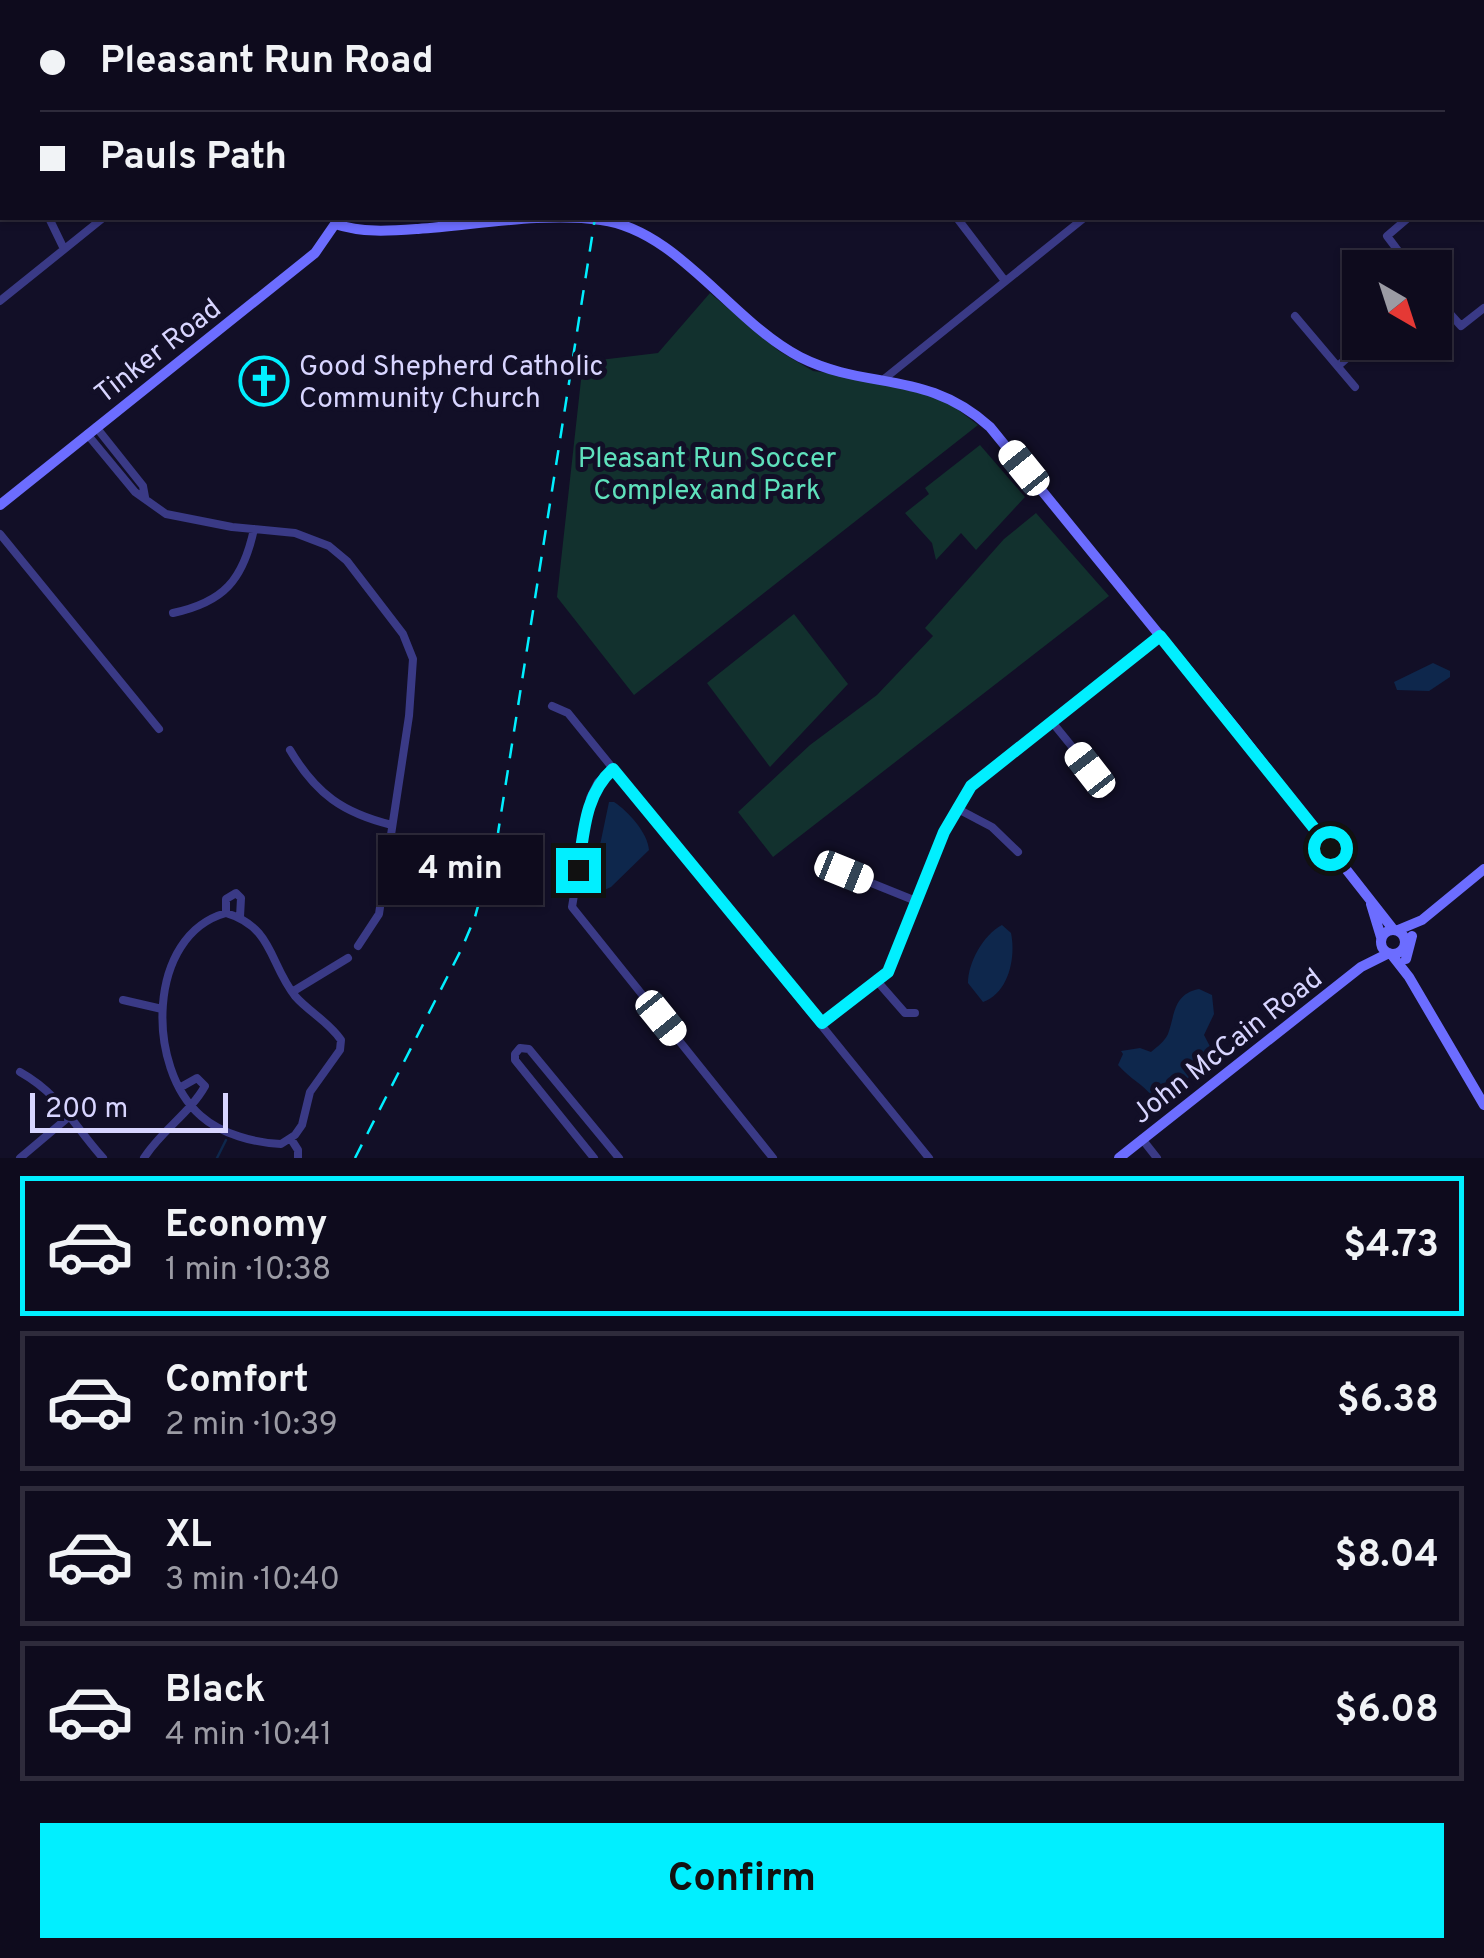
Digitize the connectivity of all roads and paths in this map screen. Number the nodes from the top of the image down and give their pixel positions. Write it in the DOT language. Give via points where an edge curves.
graph roads {
  1 [pos="49,220"];
  2 [pos="101,220"];
  3 [pos="542,220"];
  4 [pos="615,220"];
  5 [pos="959,220"];
  6 [pos="1081,220"];
  7 [pos="1406,220"];
  8 [pos="330,221"];
  9 [pos="64,250"];
  10 [pos="1398,250"];
  11 [pos="1005,281"];
  12 [pos="0,301"];
  13 [pos="1484,308"];
  14 [pos="1296,316"];
  15 [pos="1452,316"];
  16 [pos="1345,360"];
  17 [pos="1338,366"];
  18 [pos="884,379"];
  19 [pos="1354,387"];
  20 [pos="92,431"];
  21 [pos="0,505"];
  22 [pos="254,529"];
  23 [pos="0,534"];
  24 [pos="172,612"];
  25 [pos="1160,636"];
  26 [pos="552,706"];
  27 [pos="1052,722"];
  28 [pos="159,729"];
  29 [pos="290,750"];
  30 [pos="613,769"];
  31 [pos="1090,770"];
  32 [pos="956,808"];
  33 [pos="392,825"];
  34 [pos="1018,852"];
  35 [pos="1484,869"];
  36 [pos="844,872"];
  37 [pos="916,901"];
  38 [pos="1370,904"];
  39 [pos="226,913"];
  40 [pos="240,917"];
  41 [pos="1422,920"];
  42 [pos="1396,930"];
  43 [pos="1378,938"];
  44 [pos="1407,942"];
  45 [pos="358,946"];
  46 [pos="1390,954"];
  47 [pos="348,958"];
  48 [pos="1361,967"];
  49 [pos="1410,977"];
  50 [pos="878,981"];
  51 [pos="292,992"];
  52 [pos="123,1000"];
  53 [pos="162,1009"];
  54 [pos="914,1014"];
  55 [pos="822,1023"];
  56 [pos="20,1072"];
  57 [pos="181,1088"];
  58 [pos="1484,1105"];
  59 [pos="192,1106"];
  60 [pos="71,1115"];
  61 [pos="595,1128"];
  62 [pos="290,1139"];
  63 [pos="1142,1139"];
  64 [pos="580,1141"];
  65 [pos="20,1158"];
  66 [pos="103,1158"];
  67 [pos="144,1158"];
  68 [pos="298,1158"];
  69 [pos="594,1158"];
  70 [pos="619,1158"];
  71 [pos="773,1158"];
  72 [pos="929,1158"];
  73 [pos="1120,1158"];
  74 [pos="1157,1158"];
  1 -- 9 [label="street"];
  2 -- 9 [label="street"];
  3 -- 8 [label="main road" via="377,232"];
  4 -- 18 [label="main road" via="654,241 800,357"];
  5 -- 11 [label="street"];
  6 -- 11 [label="street"];
  7 -- 10 [label="street" via="1387,236"];
  8 -- 20 [label="main road, Tinker Road" via="315,252"];
  9 -- 12 [label="street"];
  11 -- 18 [label="street"];
  13 -- 15 [label="street" via="1461,326"];
  14 -- 17 [label="street"];
  16 -- 17 [label="street"];
  17 -- 19 [label="street"];
  18 -- 25 [label="main road" via="944,395 990,427"];
  20 -- 21 [label="main road, Tinker Road"];
  20 -- 22 [label="street" via="166,514"];
  22 -- 24 [label="street" via="248,558 228,587 195,608"];
  22 -- 33 [label="street" via="294,534 338,553 382,603 411,650 409,716"];
  23 -- 28 [label="street"];
  25 -- 27 [label="street"];
  25 -- 38 [label="main road"];
  26 -- 30 [label="street" via="568,713"];
  27 -- 31 [label="street"];
  27 -- 32 [label="street" via="971,786"];
  29 -- 33 [label="street" via="331,800 359,817"];
  30 -- 55 [label="street"];
  30 -- 71 [label="street" via="590,798 572,907"];
  32 -- 34 [label="street"];
  32 -- 37 [label="street"];
  33 -- 45 [label="street" via="379,914"];
  35 -- 41 [label="main road"];
  36 -- 37 [label="street"];
  37 -- 50 [label="street" via="888,972"];
  38 -- 42 [label="main road"];
  38 -- 43 [label="main road"];
  39 -- 40 [label="street"];
  39 -- 40 [label="street" via="226,899 236,893 242,898"];
  39 -- 53 [label="street" via="194,928 176,954"];
  40 -- 51 [label="street" via="258,930"];
  41 -- 42 [label="main road"];
  41 -- 44 [label="main road"];
  42 -- 43 [label="main road"];
  42 -- 44 [label="main road"];
  43 -- 46 [label="main road"];
  43 -- 48 [label="main road, John McCain Road"];
  44 -- 46 [label="main road"];
  44 -- 49 [label="main road"];
  46 -- 48 [label="main road, John McCain Road"];
  46 -- 49 [label="main road"];
  47 -- 51 [label="street"];
  48 -- 63 [label="main road, John McCain Road"];
  49 -- 58 [label="main road"];
  50 -- 54 [label="street" via="904,1013"];
  50 -- 55 [label="street"];
  51 -- 62 [label="street" via="342,1045 316,1080 302,1125"];
  52 -- 53 [label="street"];
  53 -- 57 [label="street"];
  55 -- 72 [label="street"];
  56 -- 60 [label="street" via="45,1086"];
  57 -- 59 [label="street"];
  57 -- 59 [label="street" via="192,1079 204,1083"];
  59 -- 62 [label="street" via="218,1128 282,1149"];
  59 -- 67 [label="street"];
  60 -- 65 [label="street"];
  60 -- 66 [label="street"];
  61 -- 64 [label="street"];
  61 -- 64 [label="street" via="530,1049 517,1050 516,1060"];
  61 -- 70 [label="street"];
  62 -- 68 [label="street"];
  63 -- 73 [label="main road, John McCain Road"];
  63 -- 74 [label="street"];
  64 -- 69 [label="street"];
}
